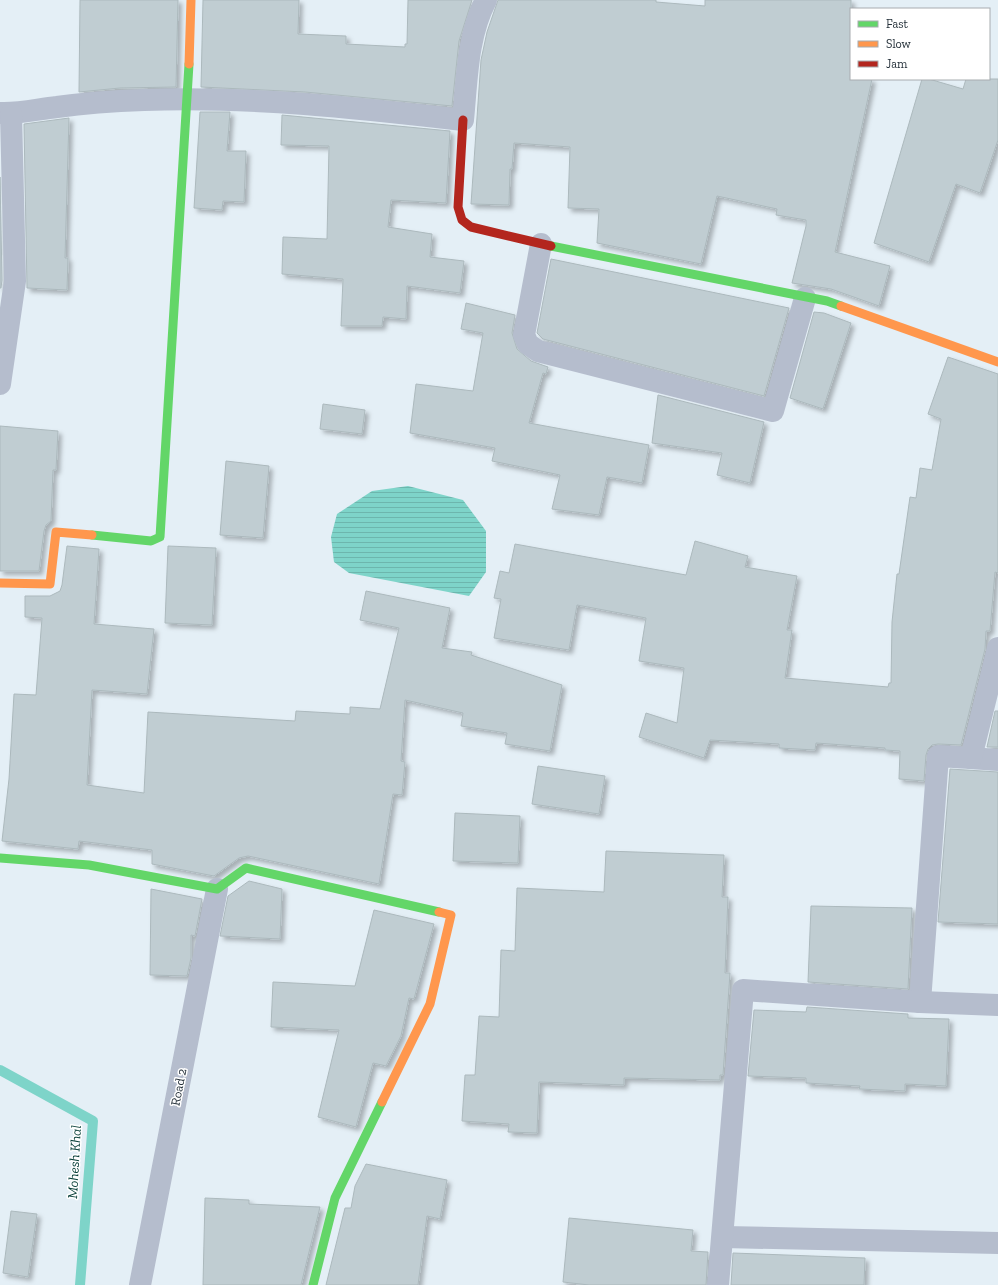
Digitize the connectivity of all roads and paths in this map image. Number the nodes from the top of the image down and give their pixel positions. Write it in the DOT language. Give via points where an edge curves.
graph roads {
  1 [pos="191,0"];
  2 [pos="486,0"];
  3 [pos="188,101"];
  4 [pos="6,113"];
  5 [pos="464,120"];
  6 [pos="541,244"];
  7 [pos="805,298"];
  8 [pos="998,362"];
  9 [pos="0,384"];
  10 [pos="0,583"];
  11 [pos="998,648"];
  12 [pos="971,758"];
  13 [pos="998,760"];
  14 [pos="0,858"];
  15 [pos="217,889"];
  16 [pos="920,1002"];
  17 [pos="998,1005"];
  18 [pos="724,1237"];
  19 [pos="998,1243"];
  20 [pos="140,1285"];
  21 [pos="313,1285"];
  22 [pos="718,1285"];
  1 -- 3 [label="street"];
  2 -- 5 [label="street" via="481,8 471,45"];
  3 -- 4 [label="street" via="145,100"];
  3 -- 5 [label="street" via="207,99 299,103"];
  3 -- 10 [label="street" via="160,537 151,541 56,532 50,584"];
  4 -- 9 [label="street" via="15,281"];
  5 -- 6 [label="street" via="458,207 462,220 471,227"];
  6 -- 7 [label="street"];
  6 -- 7 [label="street" via="524,335 528,344 538,351 773,411"];
  7 -- 8 [label="street" via="827,301"];
  11 -- 12 [label="street"];
  12 -- 13 [label="street"];
  12 -- 16 [label="street" via="938,756"];
  14 -- 15 [label="street" via="89,865"];
  15 -- 20 [label="street, Road 2"];
  15 -- 21 [label="street" via="246,868 451,915 430,1004 335,1198"];
  16 -- 17 [label="street"];
  16 -- 18 [label="street" via="743,990"];
  18 -- 19 [label="street"];
  18 -- 22 [label="street"];
}
